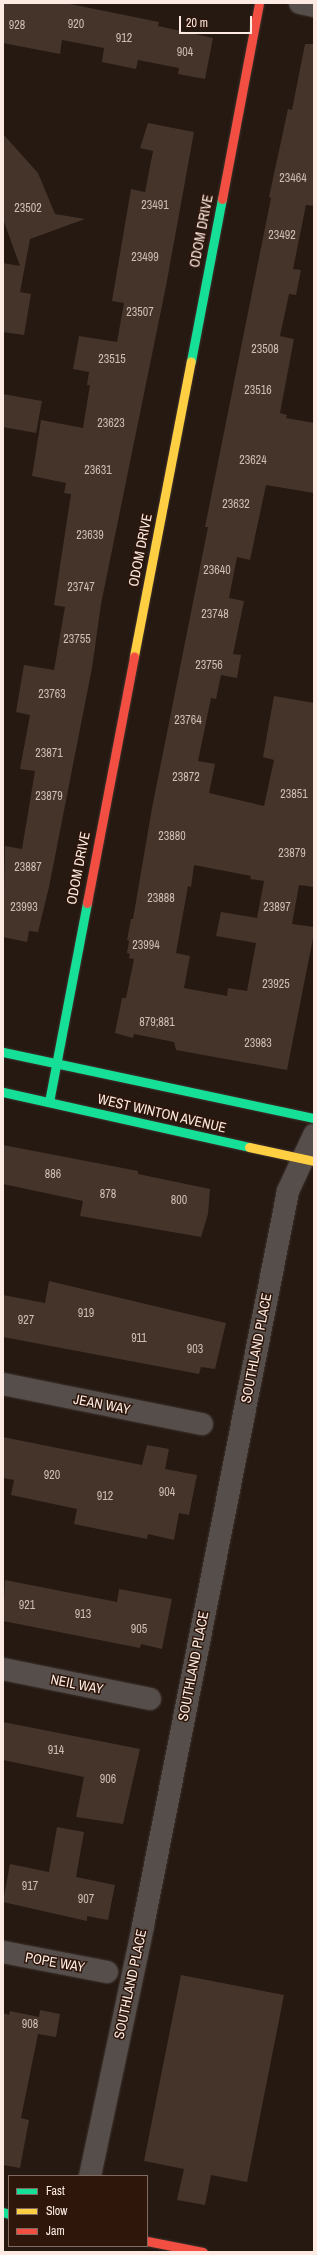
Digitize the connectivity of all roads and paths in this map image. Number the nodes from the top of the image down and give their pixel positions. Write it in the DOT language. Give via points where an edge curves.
graph roads {
  1 [pos="259,3"];
  2 [pos="300,3"];
  3 [pos="314,6"];
  4 [pos="3,1052"];
  5 [pos="55,1063"];
  6 [pos="3,1092"];
  7 [pos="49,1102"];
  8 [pos="314,1118"];
  9 [pos="314,1135"];
  10 [pos="309,1160"];
  11 [pos="3,1384"];
  12 [pos="202,1424"];
  13 [pos="3,1669"];
  14 [pos="150,1699"];
  15 [pos="3,1952"];
  16 [pos="107,1972"];
  17 [pos="90,2175"];
  18 [pos="148,2241"];
  19 [pos="203,2252"];
  1 -- 5 [label="street, ODOM DRIVE"];
  2 -- 3 [label="street"];
  4 -- 5 [label="street, WEST WINTON AVENUE"];
  5 -- 7 [label="street, ODOM DRIVE"];
  5 -- 8 [label="street, WEST WINTON AVENUE"];
  6 -- 7 [label="street, WEST WINTON AVENUE"];
  7 -- 10 [label="street, WEST WINTON AVENUE"];
  9 -- 10 [label="street, SOUTHLAND PLACE"];
  10 -- 17 [label="street, SOUTHLAND PLACE" via="288,1191 147,1906"];
  11 -- 12 [label="street, JEAN WAY"];
  13 -- 14 [label="street, NEIL WAY"];
  15 -- 16 [label="street, POPE WAY"];
  18 -- 19 [label="street"];
}
